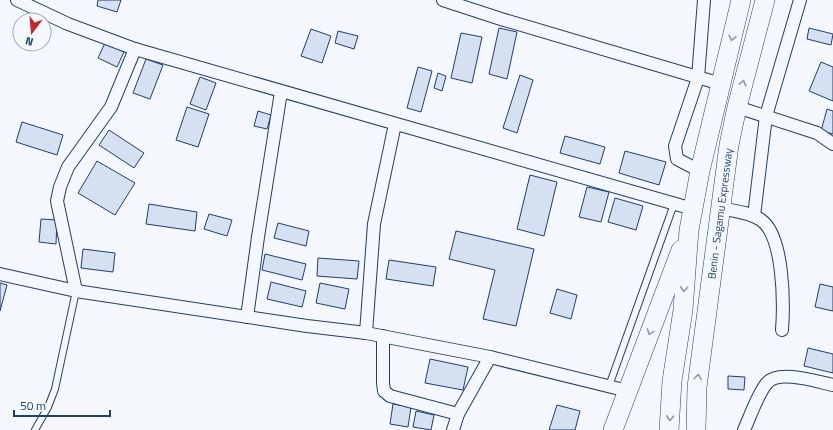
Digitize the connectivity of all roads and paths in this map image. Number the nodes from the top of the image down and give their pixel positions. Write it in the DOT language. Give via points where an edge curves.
graph roads {
  1 [pos="17,0"];
  2 [pos="443,0"];
  3 [pos="704,0"];
  4 [pos="741,0"];
  5 [pos="765,0"];
  6 [pos="800,0"];
  7 [pos="135,49"];
  8 [pos="698,78"];
  9 [pos="721,84"];
  10 [pos="281,92"];
  11 [pos="737,107"];
  12 [pos="766,116"];
  13 [pos="395,124"];
  14 [pos="833,144"];
  15 [pos="700,171"];
  16 [pos="674,204"];
  17 [pos="720,208"];
  18 [pos="692,209"];
  19 [pos="754,216"];
  20 [pos="689,230"];
  21 [pos="0,274"];
  22 [pos="76,291"];
  23 [pos="247,317"];
  24 [pos="782,330"];
  25 [pos="366,333"];
  26 [pos="383,336"];
  27 [pos="490,357"];
  28 [pos="833,385"];
  29 [pos="609,386"];
  30 [pos="628,391"];
  31 [pos="458,414"];
  32 [pos="35,430"];
  33 [pos="453,430"];
  34 [pos="614,430"];
  35 [pos="669,430"];
  36 [pos="696,430"];
  37 [pos="744,430"];
  1 -- 7 [label="street" via="68,24"];
  2 -- 8 [label="street"];
  3 -- 8 [label="street"];
  4 -- 9 [label="highway, one-way"];
  11 -- 5 [label="highway, Benin - Sagamu Expressway, one-way"];
  6 -- 12 [label="street"];
  7 -- 10 [label="street"];
  7 -- 22 [label="street" via="110,107 68,167 60,187 57,201"];
  8 -- 9 [label="street"];
  8 -- 15 [label="street" via="675,146 677,159"];
  9 -- 15 [label="highway"];
  10 -- 13 [label="street"];
  10 -- 23 [label="street"];
  11 -- 12 [label="street"];
  11 -- 17 [label="highway, Benin - Sagamu Expressway"];
  12 -- 14 [label="street" via="817,133"];
  12 -- 19 [label="street"];
  13 -- 16 [label="street"];
  13 -- 25 [label="street" via="374,224"];
  15 -- 18 [label="highway"];
  16 -- 18 [label="street"];
  16 -- 29 [label="lane"];
  17 -- 19 [label="street"];
  36 -- 17 [label="highway, Benin - Sagamu Expressway, one-way" via="697,387"];
  18 -- 20 [label="highway"];
  19 -- 24 [label="street" via="762,220 774,239 782,282"];
  20 -- 30 [label="highway, one-way"];
  20 -- 35 [label="highway, one-way"];
  21 -- 22 [label="street"];
  22 -- 23 [label="street"];
  22 -- 32 [label="lane" via="55,390"];
  23 -- 25 [label="street"];
  25 -- 26 [label="street"];
  26 -- 27 [label="street"];
  26 -- 31 [label="street" via="384,391 390,396"];
  27 -- 29 [label="street"];
  27 -- 31 [label="street"];
  28 -- 37 [label="street" via="790,376 768,381"];
  29 -- 30 [label="street"];
  30 -- 34 [label="highway"];
  31 -- 33 [label="street"];
}
